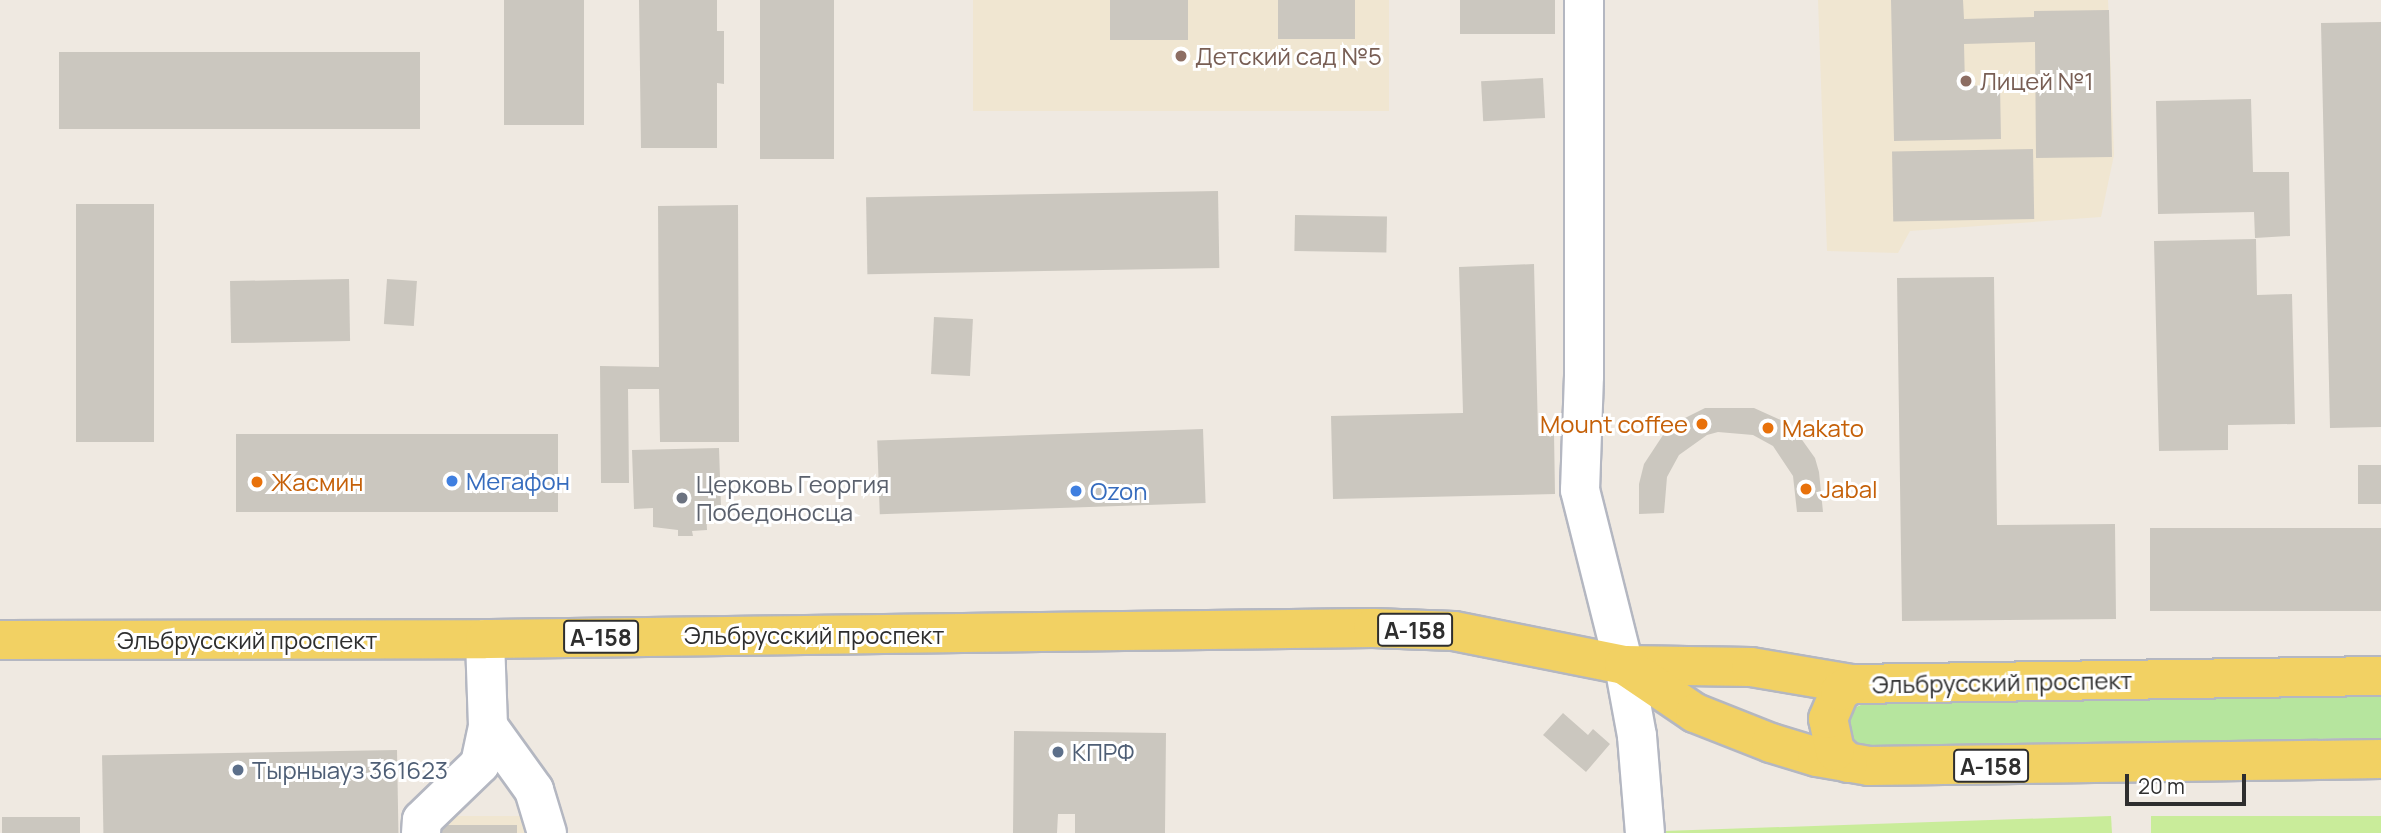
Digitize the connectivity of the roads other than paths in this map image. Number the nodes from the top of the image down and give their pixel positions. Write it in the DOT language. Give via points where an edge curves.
graph roads {
  1 [pos="1584,0"];
  2 [pos="485,639"];
  3 [pos="0,640"];
  4 [pos="1624,665"];
  5 [pos="2381,676"];
  6 [pos="1852,684"];
  7 [pos="488,726"];
  8 [pos="2381,759"];
  9 [pos="1848,763"];
  10 [pos="422,833"];
  11 [pos="547,833"];
  12 [pos="1645,833"];
  1 -- 4 [label="street" via="1580,490"];
  2 -- 3 [label="main road, Эльбрусский проспект / А-158"];
  2 -- 4 [label="main road, Эльбрусский проспект / А-158" via="1374,628 1454,631"];
  2 -- 7 [label="street"];
  4 -- 6 [label="main road, Эльбрусский проспект / А-158" via="1751,667"];
  4 -- 9 [label="main road, Эльбрусский проспект / А-158" via="1695,713 1771,743"];
  4 -- 12 [label="street" via="1637,736"];
  5 -- 6 [label="main road, Эльбрусский проспект / А-158"];
  6 -- 9 [label="main road" via="1840,691 1828,719 1835,751"];
  7 -- 10 [label="street" via="480,764 422,820"];
  7 -- 11 [label="street" via="534,790"];
  8 -- 9 [label="main road, Эльбрусский проспект / А-158"];
}
